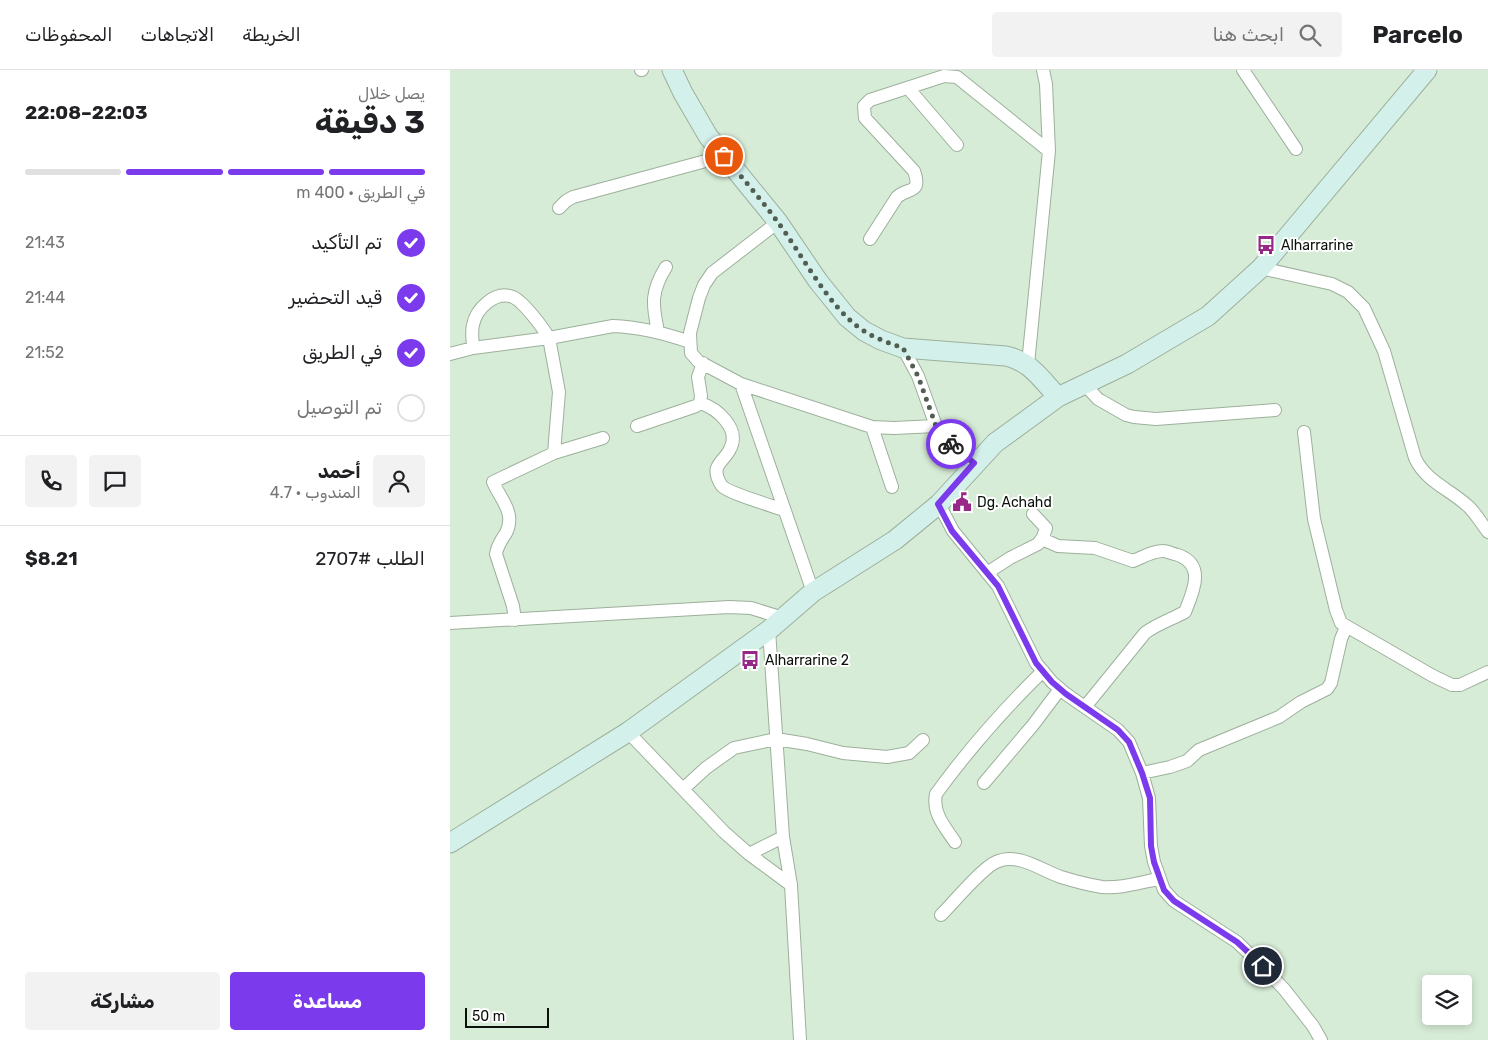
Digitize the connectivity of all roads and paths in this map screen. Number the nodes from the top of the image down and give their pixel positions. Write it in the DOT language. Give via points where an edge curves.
graph roads {
  1 [pos="672,70"];
  2 [pos="1043,70"];
  3 [pos="1243,70"];
  4 [pos="1427,70"];
  5 [pos="908,88"];
  6 [pos="957,145"];
  7 [pos="1296,149"];
  8 [pos="1049,152"];
  9 [pos="724,156"];
  10 [pos="559,208"];
  11 [pos="778,222"];
  12 [pos="870,239"];
  13 [pos="666,267"];
  14 [pos="1261,268"];
  15 [pos="658,331"];
  16 [pos="549,338"];
  17 [pos="690,342"];
  18 [pos="473,348"];
  19 [pos="903,348"];
  20 [pos="450,354"];
  21 [pos="703,363"];
  22 [pos="1028,364"];
  23 [pos="741,384"];
  24 [pos="1084,384"];
  25 [pos="1058,397"];
  26 [pos="700,403"];
  27 [pos="1274,410"];
  28 [pos="637,426"];
  29 [pos="936,426"];
  30 [pos="872,427"];
  31 [pos="1304,432"];
  32 [pos="603,438"];
  33 [pos="554,453"];
  34 [pos="974,463"];
  35 [pos="892,487"];
  36 [pos="938,504"];
  37 [pos="784,510"];
  38 [pos="1033,514"];
  39 [pos="1488,532"];
  40 [pos="1042,539"];
  41 [pos="987,573"];
  42 [pos="813,592"];
  43 [pos="515,620"];
  44 [pos="450,623"];
  45 [pos="776,624"];
  46 [pos="1346,627"];
  47 [pos="1043,671"];
  48 [pos="1488,672"];
  49 [pos="1060,689"];
  50 [pos="1085,707"];
  51 [pos="628,732"];
  52 [pos="776,740"];
  53 [pos="923,740"];
  54 [pos="1142,773"];
  55 [pos="984,783"];
  56 [pos="683,790"];
  57 [pos="783,837"];
  58 [pos="955,842"];
  59 [pos="450,844"];
  60 [pos="749,854"];
  61 [pos="1159,879"];
  62 [pos="791,885"];
  63 [pos="941,915"];
  64 [pos="800,1040"];
  65 [pos="1320,1040"];
  1 -- 9 [label="street" via="708,136"];
  2 -- 8 [label="street"];
  3 -- 7 [label="street"];
  4 -- 14 [label="street"];
  5 -- 6 [label="street"];
  5 -- 8 [label="street" via="944,76 957,77"];
  5 -- 12 [label="street" via="870,100 864,106 865,118 917,178 913,190 898,197"];
  8 -- 22 [label="street"];
  9 -- 10 [label="street" via="573,197"];
  9 -- 11 [label="street"];
  11 -- 17 [label="street" via="712,274 699,298"];
  11 -- 19 [label="street" via="847,317 864,331"];
  13 -- 15 [label="street" via="653,296"];
  14 -- 24 [label="street" via="1208,316 1127,364"];
  14 -- 39 [label="street" via="1332,284 1348,292 1364,308 1384,351 1420,468 1428,478 1470,508"];
  15 -- 16 [label="street" via="613,326"];
  15 -- 17 [label="street"];
  16 -- 18 [label="street"];
  16 -- 18 [label="street" via="525,307 513,297 499,296 477,312 472,327"];
  16 -- 33 [label="street" via="559,392"];
  17 -- 21 [label="street" via="691,353"];
  18 -- 20 [label="street"];
  19 -- 22 [label="street" via="1006,356"];
  19 -- 29 [label="street" via="918,376"];
  21 -- 23 [label="street"];
  21 -- 26 [label="street" via="698,377"];
  22 -- 25 [label="street"];
  23 -- 30 [label="street"];
  23 -- 37 [label="street"];
  24 -- 25 [label="street"];
  24 -- 27 [label="street" via="1098,399 1126,416 1156,419"];
  25 -- 34 [label="street" via="994,442"];
  26 -- 28 [label="street"];
  26 -- 37 [label="street" via="715,410 732,432 731,448 716,468 717,478 724,488"];
  29 -- 30 [label="street"];
  29 -- 34 [label="street" via="956,449"];
  30 -- 35 [label="street"];
  31 -- 46 [label="street" via="1314,519 1336,610"];
  32 -- 33 [label="street"];
  33 -- 43 [label="street" via="493,482 510,514 509,526 496,554"];
  34 -- 36 [label="street"];
  36 -- 41 [label="street" via="952,531"];
  36 -- 42 [label="street" via="895,540"];
  37 -- 42 [label="street"];
  38 -- 40 [label="street" via="1046,528"];
  40 -- 41 [label="street"];
  40 -- 50 [label="street" via="1058,546 1094,548 1133,561 1164,550 1192,562 1195,569 1194,589 1185,612 1145,632"];
  41 -- 47 [label="street" via="998,586 1028,650"];
  42 -- 45 [label="street"];
  43 -- 44 [label="street"];
  43 -- 45 [label="street" via="729,607 751,608"];
  45 -- 51 [label="street"];
  45 -- 52 [label="street"];
  46 -- 48 [label="street" via="1452,685 1460,685"];
  46 -- 54 [label="street" via="1327,689 1279,717 1199,750 1187,762"];
  47 -- 49 [label="street"];
  47 -- 58 [label="street" via="968,751 936,794 937,814"];
  49 -- 50 [label="street"];
  49 -- 55 [label="street"];
  50 -- 54 [label="street" via="1118,730 1129,742"];
  51 -- 56 [label="street"];
  51 -- 59 [label="street"];
  52 -- 53 [label="street" via="843,753 887,757 909,753"];
  52 -- 56 [label="street" via="734,748"];
  52 -- 57 [label="street"];
  54 -- 61 [label="street" via="1150,798 1151,846"];
  56 -- 60 [label="street"];
  57 -- 60 [label="street"];
  57 -- 62 [label="street"];
  60 -- 62 [label="street"];
  61 -- 63 [label="street" via="1111,888 1061,877 1026,862 1008,859 985,869"];
  61 -- 65 [label="street" via="1174,901 1237,942 1263,966 1307,1018"];
  62 -- 64 [label="street"];
}
